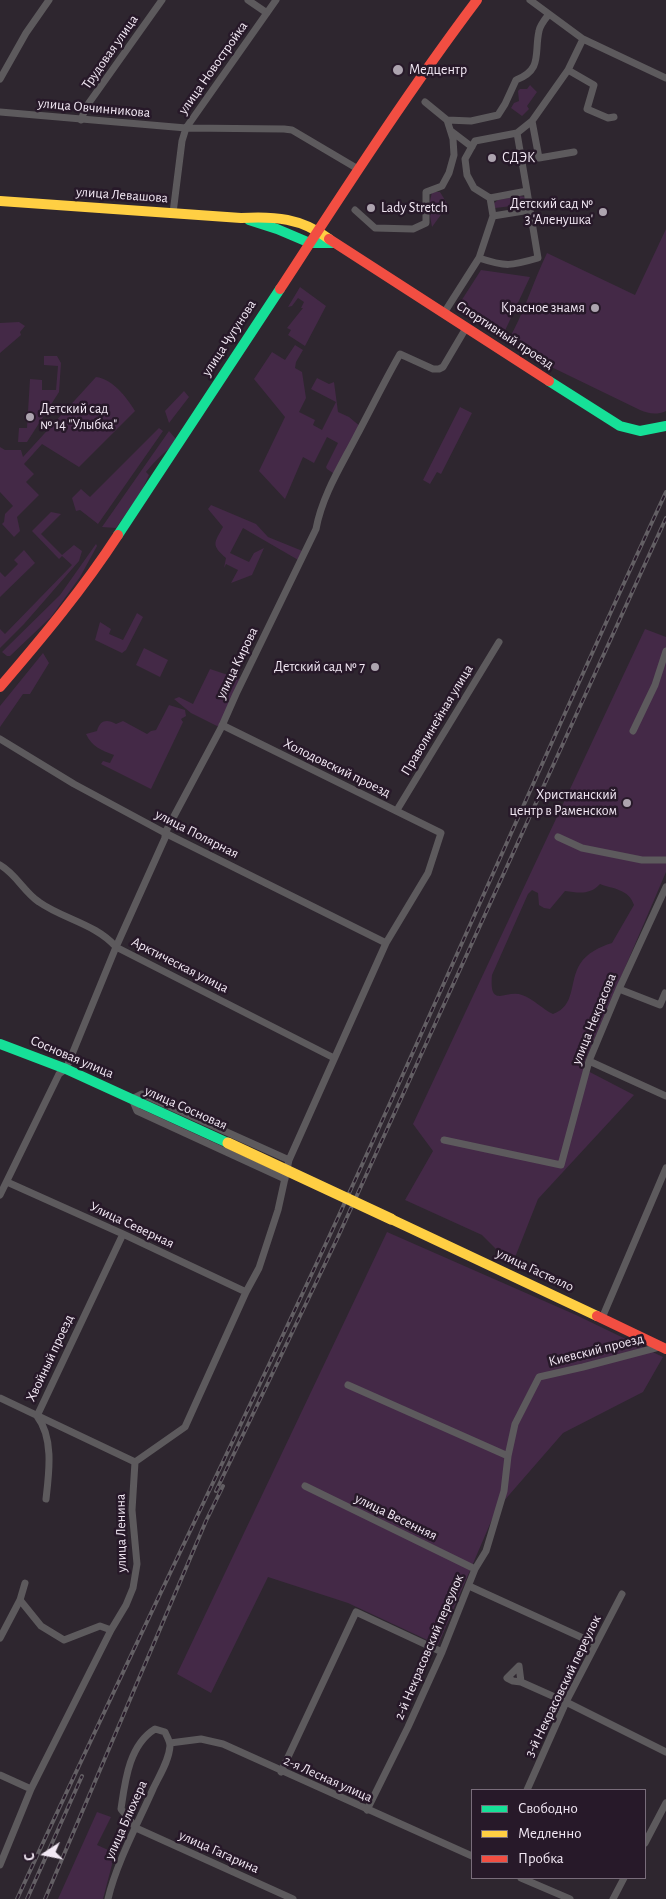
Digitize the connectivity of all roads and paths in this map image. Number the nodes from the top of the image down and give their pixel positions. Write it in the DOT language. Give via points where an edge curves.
graph roads {
  1 [pos="49,0"];
  2 [pos="162,0"];
  3 [pos="248,0"];
  4 [pos="276,0"];
  5 [pos="477,0"];
  6 [pos="530,0"];
  7 [pos="267,14"];
  8 [pos="549,14"];
  9 [pos="583,39"];
  10 [pos="568,70"];
  11 [pos="666,78"];
  12 [pos="0,79"];
  13 [pos="425,102"];
  14 [pos="0,112"];
  15 [pos="614,117"];
  16 [pos="81,120"];
  17 [pos="447,120"];
  18 [pos="532,120"];
  19 [pos="186,128"];
  20 [pos="450,130"];
  21 [pos="517,133"];
  22 [pos="472,147"];
  23 [pos="574,152"];
  24 [pos="358,169"];
  25 [pos="527,191"];
  26 [pos="490,198"];
  27 [pos="0,201"];
  28 [pos="355,210"];
  29 [pos="530,210"];
  30 [pos="173,213"];
  31 [pos="493,216"];
  32 [pos="241,218"];
  33 [pos="318,231"];
  34 [pos="310,243"];
  35 [pos="334,243"];
  36 [pos="479,258"];
  37 [pos="444,313"];
  38 [pos="466,328"];
  39 [pos="666,426"];
  40 [pos="498,642"];
  41 [pos="666,651"];
  42 [pos="0,687"];
  43 [pos="222,725"];
  44 [pos="633,731"];
  45 [pos="0,739"];
  46 [pos="397,810"];
  47 [pos="165,833"];
  48 [pos="558,836"];
  49 [pos="666,860"];
  50 [pos="0,865"];
  51 [pos="666,887"];
  52 [pos="386,943"];
  53 [pos="116,947"];
  54 [pos="619,989"];
  55 [pos="665,993"];
  56 [pos="0,1044"];
  57 [pos="334,1058"];
  58 [pos="589,1061"];
  59 [pos="66,1070"];
  60 [pos="666,1096"];
  61 [pos="132,1099"];
  62 [pos="444,1140"];
  63 [pos="290,1160"];
  64 [pos="666,1168"];
  65 [pos="285,1179"];
  66 [pos="7,1182"];
  67 [pos="0,1195"];
  68 [pos="390,1218"];
  69 [pos="123,1234"];
  70 [pos="246,1292"];
  71 [pos="602,1318"];
  72 [pos="663,1347"];
  73 [pos="348,1385"];
  74 [pos="0,1398"];
  75 [pos="37,1416"];
  76 [pos="508,1456"];
  77 [pos="135,1462"];
  78 [pos="305,1486"];
  79 [pos="504,1491"];
  80 [pos="46,1499"];
  81 [pos="476,1569"];
  82 [pos="24,1583"];
  83 [pos="469,1586"];
  84 [pos="622,1594"];
  85 [pos="20,1600"];
  86 [pos="111,1630"];
  87 [pos="0,1638"];
  88 [pos="596,1644"];
  89 [pos="442,1652"];
  90 [pos="521,1682"];
  91 [pos="566,1702"];
  92 [pos="170,1743"];
  93 [pos="666,1752"];
  94 [pos="282,1772"];
  95 [pos="0,1775"];
  96 [pos="30,1789"];
  97 [pos="527,1789"];
  98 [pos="666,1803"];
  99 [pos="367,1810"];
  100 [pos="136,1828"];
  101 [pos="646,1841"];
  102 [pos="471,1856"];
  103 [pos="0,1865"];
  104 [pos="523,1879"];
  105 [pos="623,1879"];
  106 [pos="108,1899"];
  107 [pos="293,1899"];
  108 [pos="570,1899"];
  109 [pos="613,1899"];
  1 -- 12 [label="street"];
  2 -- 16 [label="street, Трудовая улица" via="86,107"];
  3 -- 7 [label="street"];
  4 -- 7 [label="street, улица Новостройка"];
  5 -- 24 [label="main road, улица Чугунова"];
  6 -- 8 [label="street"];
  7 -- 19 [label="street, улица Новостройка"];
  8 -- 9 [label="street"];
  8 -- 17 [label="street" via="539,29 537,61 526,76 516,80 498,115 471,121"];
  9 -- 10 [label="street"];
  9 -- 11 [label="street"];
  10 -- 15 [label="street" via="594,85 587,109 608,118"];
  10 -- 18 [label="street"];
  13 -- 17 [label="street"];
  14 -- 16 [label="street, улица Овчинникова"];
  16 -- 19 [label="street, улица Овчинникова"];
  17 -- 20 [label="street"];
  18 -- 21 [label="street"];
  18 -- 23 [label="street" via="539,158"];
  19 -- 24 [label="street, улица Овчинникова" via="292,130"];
  19 -- 30 [label="street, улица Новостройка"];
  20 -- 22 [label="street"];
  20 -- 28 [label="street" via="454,155 442,186 426,192 426,223 413,229 376,228"];
  21 -- 22 [label="street" via="475,141"];
  21 -- 25 [label="street"];
  22 -- 26 [label="street" via="465,159 467,175 474,188"];
  24 -- 33 [label="main road, улица Чугунова"];
  25 -- 26 [label="street"];
  25 -- 29 [label="street"];
  26 -- 31 [label="street"];
  27 -- 30 [label="main road, улица Левашова"];
  29 -- 31 [label="street"];
  29 -- 36 [label="street" via="538,258 514,265 500,265"];
  30 -- 32 [label="main road, улица Левашова"];
  31 -- 36 [label="street"];
  32 -- 33 [label="main road, улица Левашова" via="289,218"];
  32 -- 34 [label="main road, улица Левашова"];
  33 -- 34 [label="main road, улица Чугунова"];
  33 -- 35 [label="main road, Спортивный проезд"];
  34 -- 35 [label="main road"];
  34 -- 42 [label="main road, улица Чугунова" via="95,570"];
  35 -- 37 [label="main road, Спортивный проезд"];
  36 -- 37 [label="street"];
  37 -- 38 [label="main road, Спортивный проезд"];
  38 -- 39 [label="main road, Спортивный проезд" via="620,426 640,431"];
  38 -- 43 [label="street, улица Кирова" via="439,369 400,354 336,475 316,529"];
  40 -- 46 [label="street, Праволинейная улица"];
  41 -- 44 [label="street"];
  43 -- 46 [label="street, Холодовский проезд"];
  43 -- 47 [label="street, улица Кирова"];
  45 -- 47 [label="street, улица Полярная"];
  46 -- 52 [label="street, Холодовский проезд" via="441,833 428,873"];
  47 -- 52 [label="street, улица Полярная"];
  47 -- 53 [label="street, улица Кирова"];
  48 -- 49 [label="street" via="582,848 642,860"];
  50 -- 53 [label="street, Арктическая улица" via="41,904 92,929"];
  51 -- 54 [label="street, улица Некрасова"];
  52 -- 57 [label="street"];
  53 -- 57 [label="street, Арктическая улица"];
  53 -- 59 [label="street, улица Кирова"];
  54 -- 55 [label="street" via="660,1005"];
  54 -- 58 [label="street, улица Некрасова"];
  56 -- 59 [label="main road, Сосновая улица"];
  57 -- 63 [label="street"];
  58 -- 60 [label="street"];
  58 -- 62 [label="street, улица Некрасова" via="561,1165"];
  59 -- 61 [label="main road, Сосновая улица"];
  59 -- 66 [label="street, улица Кирова" via="59,1074"];
  61 -- 63 [label="street" via="142,1094"];
  61 -- 65 [label="street" via="137,1110"];
  61 -- 68 [label="main road, улица Сосновая, bridge"];
  63 -- 65 [label="street"];
  64 -- 71 [label="street"];
  65 -- 70 [label="street" via="259,1268"];
  66 -- 67 [label="street, улица Кирова"];
  66 -- 69 [label="street, Улица Северная"];
  68 -- 71 [label="main road, улица Гастелло"];
  69 -- 70 [label="street, Улица Северная"];
  69 -- 75 [label="street, Хвойный проезд"];
  70 -- 77 [label="street" via="185,1427"];
  71 -- 72 [label="main road, улица Гастелло"];
  72 -- 76 [label="street, Киевский проезд" via="539,1377 515,1424"];
  73 -- 76 [label="street"];
  74 -- 75 [label="street"];
  75 -- 77 [label="street"];
  75 -- 80 [label="street, Хвойный проезд" via="43,1425 50,1463"];
  76 -- 79 [label="street, Киевский проезд"];
  77 -- 86 [label="street, улица Ленина" via="132,1510 137,1564 133,1588"];
  78 -- 81 [label="street, улица Весенняя"];
  79 -- 81 [label="street, 2-й Некрасовский переулок" via="486,1551"];
  81 -- 83 [label="street, 2-й Некрасовский переулок"];
  82 -- 85 [label="street"];
  83 -- 88 [label="street"];
  83 -- 89 [label="street, 2-й Некрасовский переулок"];
  84 -- 88 [label="street, 3-й Некрасовский переулок"];
  85 -- 86 [label="street" via="41,1626 64,1640 100,1626"];
  85 -- 87 [label="street"];
  86 -- 96 [label="street, улица Ленина"];
  88 -- 91 [label="street, 3-й Некрасовский переулок"];
  89 -- 94 [label="street" via="356,1612"];
  89 -- 99 [label="street, 2-й Некрасовский переулок"];
  90 -- 91 [label="street"];
  91 -- 93 [label="street"];
  91 -- 97 [label="street, 3-й Некрасовский переулок"];
  92 -- 94 [label="street, 2-я Лесная улица" via="201,1738 222,1744"];
  92 -- 100 [label="street, улица Блюхера"];
  92 -- 100 [label="street" via="164,1732 155,1729 146,1734 135,1752 125,1778 121,1809"];
  94 -- 99 [label="street, 2-я Лесная улица"];
  95 -- 96 [label="street"];
  96 -- 103 [label="street, улица Ленина"];
  98 -- 101 [label="street"];
  99 -- 102 [label="street, 2-я Лесная улица"];
  100 -- 106 [label="street, улица Блюхера" via="112,1882"];
  100 -- 107 [label="street, улица Гагарина"];
  104 -- 108 [label="street"];
  105 -- 109 [label="street"];
}
